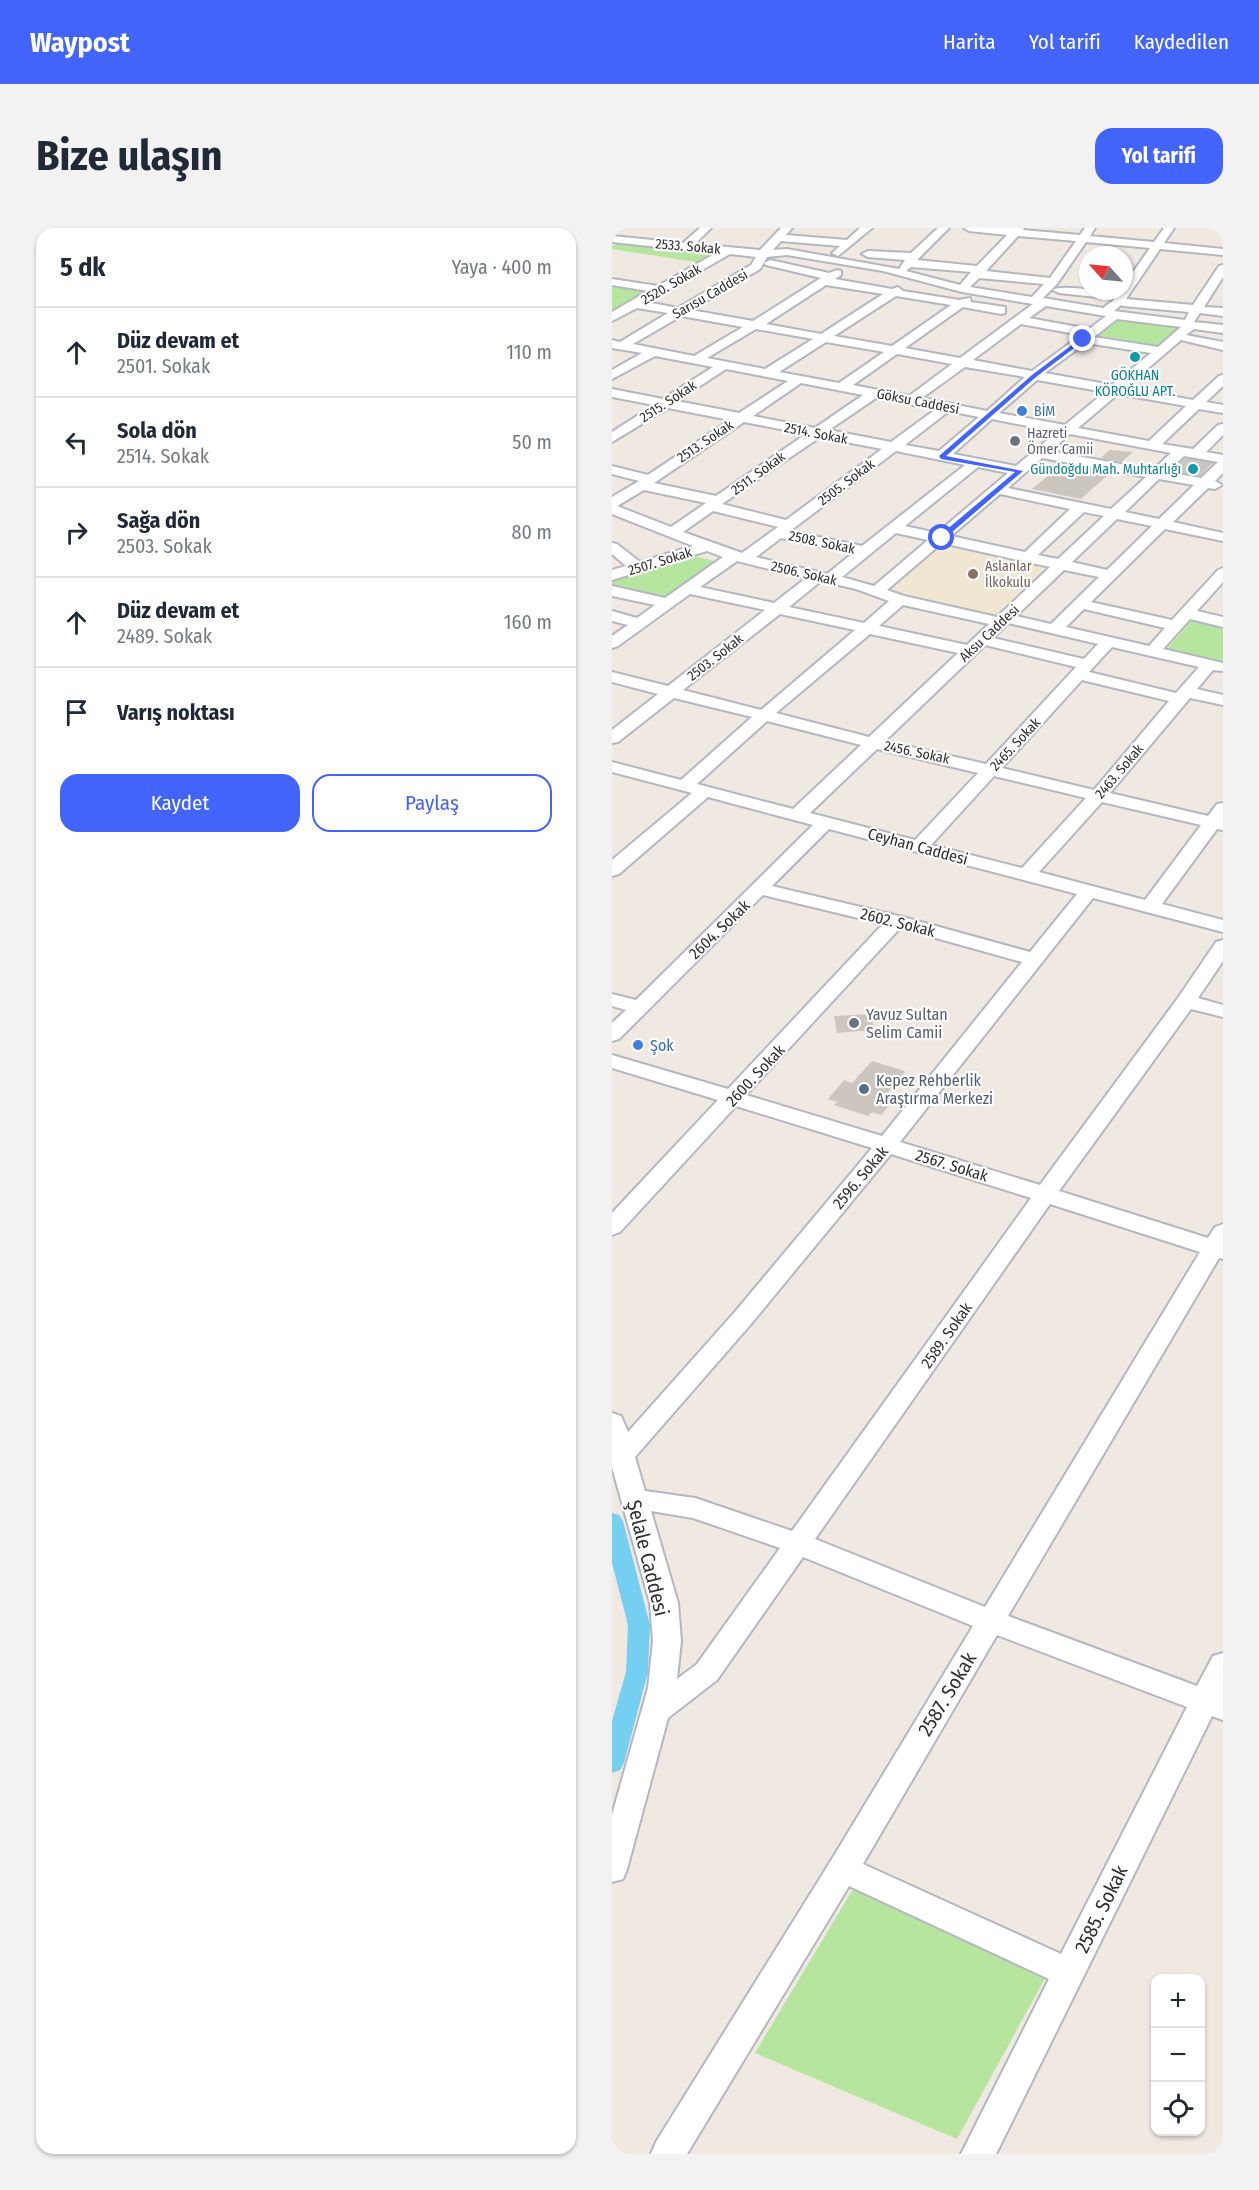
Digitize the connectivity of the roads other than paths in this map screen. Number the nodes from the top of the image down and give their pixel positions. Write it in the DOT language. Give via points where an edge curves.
graph roads {
  1 [pos="628,228"];
  2 [pos="706,228"];
  3 [pos="787,228"];
  4 [pos="867,228"];
  5 [pos="944,228"];
  6 [pos="969,228"];
  7 [pos="1091,228"];
  8 [pos="1169,228"];
  9 [pos="1017,230"];
  10 [pos="777,238"];
  11 [pos="1082,239"];
  12 [pos="612,240"];
  13 [pos="686,246"];
  14 [pos="1157,246"];
  15 [pos="729,250"];
  16 [pos="840,251"];
  17 [pos="1223,252"];
  18 [pos="761,257"];
  19 [pos="911,260"];
  20 [pos="855,263"];
  21 [pos="1223,268"];
  22 [pos="979,272"];
  23 [pos="899,274"];
  24 [pos="827,279"];
  25 [pos="916,279"];
  26 [pos="1133,281"];
  27 [pos="612,282"];
  28 [pos="962,289"];
  29 [pos="660,290"];
  30 [pos="977,292"];
  31 [pos="1044,293"];
  32 [pos="892,294"];
  33 [pos="1079,296"];
  34 [pos="1120,300"];
  35 [pos="1129,300"];
  36 [pos="636,304"];
  37 [pos="960,305"];
  38 [pos="1197,309"];
  39 [pos="680,312"];
  40 [pos="1223,312"];
  41 [pos="1109,314"];
  42 [pos="612,317"];
  43 [pos="1024,317"];
  44 [pos="755,325"];
  45 [pos="1188,325"];
  46 [pos="1223,329"];
  47 [pos="1087,336"];
  48 [pos="824,338"];
  49 [pos="1178,338"];
  50 [pos="616,345"];
  51 [pos="1223,346"];
  52 [pos="896,351"];
  53 [pos="1163,351"];
  54 [pos="653,352"];
  55 [pos="695,360"];
  56 [pos="963,363"];
  57 [pos="724,365"];
  58 [pos="768,373"];
  59 [pos="612,375"];
  60 [pos="1034,376"];
  61 [pos="799,379"];
  62 [pos="1223,379"];
  63 [pos="842,387"];
  64 [pos="1116,390"];
  65 [pos="612,393"];
  66 [pos="874,393"];
  67 [pos="912,400"];
  68 [pos="665,404"];
  69 [pos="1196,404"];
  70 [pos="948,406"];
  71 [pos="1223,409"];
  72 [pos="989,414"];
  73 [pos="741,417"];
  74 [pos="1223,428"];
  75 [pos="1070,430"];
  76 [pos="814,432"];
  77 [pos="612,438"];
  78 [pos="1152,446"];
  79 [pos="893,448"];
  80 [pos="1189,452"];
  81 [pos="1042,453"];
  82 [pos="941,457"];
  83 [pos="1223,459"];
  84 [pos="975,463"];
  85 [pos="1223,465"];
  86 [pos="612,470"];
  87 [pos="1020,471"];
  88 [pos="1156,475"];
  89 [pos="645,482"];
  90 [pos="1205,483"];
  91 [pos="1223,486"];
  92 [pos="999,490"];
  93 [pos="612,503"];
  94 [pos="715,504"];
  95 [pos="1081,507"];
  96 [pos="612,509"];
  97 [pos="1113,515"];
  98 [pos="634,518"];
  99 [pos="612,524"];
  100 [pos="1161,525"];
  101 [pos="892,528"];
  102 [pos="784,529"];
  103 [pos="673,532"];
  104 [pos="1223,537"];
  105 [pos="942,538"];
  106 [pos="708,546"];
  107 [pos="612,547"];
  108 [pos="864,550"];
  109 [pos="1029,556"];
  110 [pos="740,557"];
  111 [pos="1062,564"];
  112 [pos="638,568"];
  113 [pos="1223,573"];
  114 [pos="612,575"];
  115 [pos="1109,575"];
  116 [pos="824,577"];
  117 [pos="688,589"];
  118 [pos="612,591"];
  119 [pos="876,592"];
  120 [pos="900,600"];
  121 [pos="668,603"];
  122 [pos="1080,604"];
  123 [pos="776,608"];
  124 [pos="612,616"];
  125 [pos="1180,619"];
  126 [pos="1003,620"];
  127 [pos="1223,622"];
  128 [pos="640,623"];
  129 [pos="867,628"];
  130 [pos="1055,629"];
  131 [pos="1109,641"];
  132 [pos="612,643"];
  133 [pos="976,646"];
  134 [pos="1153,651"];
  135 [pos="1216,666"];
  136 [pos="1084,670"];
  137 [pos="612,677"];
  138 [pos="670,693"];
  139 [pos="1183,695"];
  140 [pos="1223,700"];
  141 [pos="763,716"];
  142 [pos="612,738"];
  143 [pos="873,743"];
  144 [pos="612,767"];
  145 [pos="992,769"];
  146 [pos="684,786"];
  147 [pos="705,791"];
  148 [pos="1099,795"];
  149 [pos="797,815"];
  150 [pos="1220,818"];
  151 [pos="826,822"];
  152 [pos="919,847"];
  153 [pos="612,870"];
  154 [pos="1026,875"];
  155 [pos="761,889"];
  156 [pos="1089,891"];
  157 [pos="1150,907"];
  158 [pos="896,921"];
  159 [pos="1223,926"];
  160 [pos="1223,946"];
  161 [pos="1035,959"];
  162 [pos="612,1000"];
  163 [pos="1186,1001"];
  164 [pos="640,1007"];
  165 [pos="1223,1011"];
  166 [pos="612,1035"];
  167 [pos="612,1061"];
  168 [pos="732,1099"];
  169 [pos="887,1145"];
  170 [pos="1046,1194"];
  171 [pos="615,1220"];
  172 [pos="1220,1244"];
  173 [pos="612,1422"];
  174 [pos="621,1455"];
  175 [pos="634,1499"];
  176 [pos="799,1544"];
  177 [pos="990,1621"];
  178 [pos="1223,1664"];
  179 [pos="1214,1704"];
  180 [pos="656,1711"];
  181 [pos="612,1869"];
  182 [pos="843,1869"];
  183 [pos="1070,1973"];
  184 [pos="668,2154"];
  185 [pos="978,2154"];
  1 -- 12 [label="street"];
  2 -- 13 [label="street, 2520. Sokak"];
  3 -- 10 [label="street, Sarısu Caddesi"];
  4 -- 16 [label="street"];
  5 -- 19 [label="street"];
  6 -- 9 [label="street"];
  7 -- 11 [label="street"];
  8 -- 14 [label="street"];
  9 -- 11 [label="street"];
  9 -- 22 [label="street"];
  10 -- 16 [label="street"];
  10 -- 18 [label="street, Sarısu Caddesi"];
  11 -- 14 [label="street"];
  11 -- 31 [label="street"];
  12 -- 13 [label="street, 2533. Sokak"];
  13 -- 15 [label="street, 2533. Sokak"];
  14 -- 17 [label="street"];
  14 -- 26 [label="street"];
  15 -- 18 [label="street, 2533. Sokak"];
  15 -- 29 [label="street, 2520. Sokak"];
  16 -- 18 [label="street" via="787,252"];
  16 -- 19 [label="street"];
  16 -- 20 [label="street"];
  18 -- 24 [label="street"];
  18 -- 39 [label="street, Sarısu Caddesi" via="756,267"];
  19 -- 22 [label="street"];
  19 -- 23 [label="street"];
  20 -- 23 [label="street"];
  20 -- 24 [label="street"];
  21 -- 38 [label="street"];
  22 -- 28 [label="street"];
  22 -- 31 [label="street"];
  23 -- 25 [label="street"];
  24 -- 32 [label="street"];
  24 -- 44 [label="street"];
  25 -- 28 [label="street"];
  25 -- 32 [label="street"];
  27 -- 29 [label="street"];
  28 -- 30 [label="street"];
  29 -- 36 [label="street, 2520. Sokak"];
  30 -- 31 [label="street"];
  30 -- 37 [label="street"];
  31 -- 33 [label="street"];
  31 -- 41 [label="street"];
  31 -- 43 [label="street"];
  32 -- 37 [label="street"];
  32 -- 48 [label="street"];
  34 -- 41 [label="street"];
  35 -- 38 [label="street"];
  36 -- 39 [label="street"];
  36 -- 42 [label="street, 2520. Sokak"];
  37 -- 43 [label="street"];
  37 -- 52 [label="street"];
  38 -- 40 [label="street"];
  38 -- 45 [label="street"];
  39 -- 44 [label="street"];
  39 -- 50 [label="street, Sarısu Caddesi"];
  41 -- 45 [label="street"];
  41 -- 47 [label="street"];
  43 -- 47 [label="street"];
  43 -- 56 [label="street"];
  44 -- 48 [label="street"];
  44 -- 55 [label="street"];
  45 -- 46 [label="street"];
  45 -- 49 [label="street"];
  47 -- 53 [label="street"];
  47 -- 60 [label="street"];
  48 -- 52 [label="street"];
  48 -- 58 [label="street"];
  49 -- 51 [label="street"];
  49 -- 53 [label="street"];
  50 -- 54 [label="street, Göksu Caddesi"];
  52 -- 56 [label="street"];
  52 -- 63 [label="street"];
  53 -- 64 [label="street"];
  54 -- 55 [label="street, Göksu Caddesi"];
  54 -- 59 [label="street"];
  55 -- 57 [label="street, Göksu Caddesi"];
  56 -- 60 [label="street"];
  56 -- 67 [label="street"];
  57 -- 58 [label="street, Göksu Caddesi"];
  57 -- 68 [label="street, 2515. Sokak"];
  58 -- 61 [label="street, Göksu Caddesi"];
  60 -- 64 [label="street"];
  60 -- 72 [label="street"];
  61 -- 63 [label="street, Göksu Caddesi"];
  61 -- 73 [label="street, 2513. Sokak"];
  62 -- 69 [label="street"];
  63 -- 66 [label="street, Göksu Caddesi"];
  64 -- 69 [label="street"];
  64 -- 75 [label="street"];
  65 -- 68 [label="street, 2514. Sokak"];
  66 -- 67 [label="street, Göksu Caddesi"];
  66 -- 76 [label="street, 2511. Sokak"];
  67 -- 70 [label="street, Göksu Caddesi"];
  68 -- 73 [label="street, 2514. Sokak"];
  68 -- 77 [label="street, 2515. Sokak"];
  69 -- 71 [label="street"];
  69 -- 78 [label="street"];
  70 -- 72 [label="street, Göksu Caddesi"];
  70 -- 79 [label="street, 2505. Sokak"];
  72 -- 75 [label="street, Göksu Caddesi"];
  72 -- 82 [label="street"];
  73 -- 76 [label="street, 2514. Sokak"];
  73 -- 89 [label="street, 2513. Sokak"];
  74 -- 80 [label="street, Aksu Caddesi"];
  75 -- 78 [label="street, Göksu Caddesi"];
  75 -- 81 [label="street"];
  76 -- 79 [label="street, 2514. Sokak"];
  76 -- 94 [label="street, 2511. Sokak"];
  78 -- 80 [label="street, Göksu Caddesi"];
  79 -- 82 [label="street, 2514. Sokak"];
  79 -- 102 [label="street, 2505. Sokak"];
  80 -- 83 [label="street, Göksu Caddesi"];
  80 -- 88 [label="street, Aksu Caddesi"];
  81 -- 87 [label="street"];
  81 -- 88 [label="street"];
  82 -- 84 [label="street, 2514. Sokak"];
  84 -- 87 [label="street, 2514. Sokak"];
  84 -- 101 [label="street, 2503. Sokak"];
  85 -- 90 [label="street"];
  86 -- 89 [label="street, 2508. Sokak"];
  87 -- 92 [label="street"];
  88 -- 90 [label="street"];
  88 -- 97 [label="street, Aksu Caddesi"];
  89 -- 93 [label="street, 2513. Sokak"];
  89 -- 94 [label="street, 2508. Sokak"];
  90 -- 91 [label="street"];
  90 -- 100 [label="street"];
  92 -- 95 [label="street"];
  92 -- 105 [label="street"];
  94 -- 102 [label="street, 2508. Sokak"];
  94 -- 103 [label="street, 2511. Sokak"];
  95 -- 97 [label="street"];
  95 -- 109 [label="street"];
  96 -- 98 [label="street, 2506. Sokak"];
  97 -- 100 [label="street"];
  97 -- 111 [label="street, Aksu Caddesi"];
  98 -- 99 [label="street"];
  98 -- 103 [label="street, 2506. Sokak"];
  100 -- 104 [label="street"];
  100 -- 115 [label="street"];
  101 -- 105 [label="street"];
  101 -- 108 [label="street, 2503. Sokak"];
  102 -- 108 [label="street, 2508. Sokak"];
  102 -- 110 [label="street, 2505. Sokak"];
  103 -- 106 [label="street, 2506. Sokak"];
  105 -- 109 [label="street"];
  105 -- 119 [label="street"];
  106 -- 110 [label="street, 2506. Sokak"];
  106 -- 112 [label="street, 2507. Sokak"];
  107 -- 112 [label="street"];
  108 -- 116 [label="street, 2503. Sokak"];
  109 -- 111 [label="street"];
  110 -- 116 [label="street, 2506. Sokak"];
  110 -- 117 [label="street, 2505. Sokak"];
  111 -- 115 [label="street"];
  111 -- 126 [label="street, Aksu Caddesi"];
  112 -- 114 [label="street, 2507. Sokak"];
  113 -- 125 [label="street"];
  115 -- 122 [label="street"];
  116 -- 119 [label="street, 2506. Sokak"];
  116 -- 123 [label="street, 2503. Sokak"];
  117 -- 121 [label="street, 2505. Sokak"];
  117 -- 123 [label="street"];
  118 -- 121 [label="street"];
  119 -- 120 [label="street, 2506. Sokak"];
  120 -- 126 [label="street, 2506. Sokak"];
  120 -- 129 [label="street"];
  121 -- 128 [label="street, 2505. Sokak"];
  122 -- 125 [label="street"];
  122 -- 130 [label="street"];
  123 -- 129 [label="street"];
  123 -- 138 [label="street, 2503. Sokak"];
  124 -- 128 [label="street"];
  125 -- 127 [label="street"];
  125 -- 134 [label="street"];
  126 -- 130 [label="street, 2506. Sokak"];
  126 -- 133 [label="street, Aksu Caddesi"];
  128 -- 132 [label="street, 2505. Sokak"];
  129 -- 133 [label="street"];
  129 -- 141 [label="street"];
  130 -- 131 [label="street, 2506. Sokak"];
  131 -- 134 [label="street, 2506. Sokak"];
  131 -- 136 [label="street, 2465. Sokak"];
  133 -- 136 [label="street"];
  133 -- 143 [label="street, Aksu Caddesi"];
  134 -- 135 [label="street, 2506. Sokak"];
  135 -- 139 [label="street, 2463. Sokak"];
  136 -- 139 [label="street"];
  136 -- 145 [label="street, 2465. Sokak"];
  137 -- 138 [label="street, 2456. Sokak"];
  138 -- 141 [label="street, 2456. Sokak"];
  138 -- 142 [label="street, 2503. Sokak"];
  139 -- 140 [label="street"];
  139 -- 148 [label="street, 2463. Sokak"];
  141 -- 143 [label="street, 2456. Sokak"];
  141 -- 146 [label="street"];
  143 -- 145 [label="street, 2456. Sokak"];
  143 -- 149 [label="street, Aksu Caddesi"];
  144 -- 146 [label="street, Ceyhan Caddesi"];
  145 -- 148 [label="street, 2456. Sokak"];
  145 -- 152 [label="street, 2465. Sokak"];
  146 -- 147 [label="street, Ceyhan Caddesi"];
  147 -- 149 [label="street, Ceyhan Caddesi"];
  147 -- 153 [label="street"];
  148 -- 150 [label="street, 2456. Sokak"];
  148 -- 154 [label="street, 2463. Sokak"];
  149 -- 151 [label="street, Ceyhan Caddesi"];
  150 -- 157 [label="street"];
  151 -- 152 [label="street, Ceyhan Caddesi"];
  151 -- 155 [label="street, 2604. Sokak"];
  152 -- 154 [label="street, Ceyhan Caddesi"];
  154 -- 156 [label="street, Ceyhan Caddesi"];
  155 -- 158 [label="street, 2602. Sokak"];
  155 -- 164 [label="street, 2604. Sokak"];
  156 -- 157 [label="street, Ceyhan Caddesi"];
  156 -- 161 [label="street, 2596. Sokak"];
  157 -- 159 [label="street, Ceyhan Caddesi"];
  158 -- 161 [label="street, 2602. Sokak"];
  158 -- 168 [label="street, 2600. Sokak"];
  160 -- 163 [label="street, 2589. Sokak"];
  161 -- 169 [label="street, 2596. Sokak"];
  162 -- 164 [label="street"];
  163 -- 165 [label="street"];
  163 -- 170 [label="street, 2589. Sokak"];
  164 -- 166 [label="street, 2604. Sokak"];
  167 -- 168 [label="street, 2567. Sokak"];
  168 -- 169 [label="street, 2567. Sokak"];
  168 -- 171 [label="street, 2600. Sokak"];
  169 -- 170 [label="street, 2567. Sokak"];
  169 -- 174 [label="street, 2596. Sokak" via="693,1378"];
  170 -- 172 [label="street, 2567. Sokak"];
  170 -- 176 [label="street, 2589. Sokak"];
  172 -- 177 [label="street, 2587. Sokak"];
  173 -- 174 [label="street, Şelale Caddesi"];
  174 -- 175 [label="street, Şelale Caddesi"];
  175 -- 176 [label="street" via="695,1508"];
  175 -- 180 [label="street, Şelale Caddesi" via="664,1603 667,1641"];
  176 -- 177 [label="street"];
  176 -- 180 [label="street, 2589. Sokak" via="707,1672"];
  177 -- 179 [label="street"];
  177 -- 182 [label="street, 2587. Sokak"];
  178 -- 179 [label="street, 2585. Sokak"];
  179 -- 183 [label="street, 2585. Sokak"];
  180 -- 181 [label="street, Şelale Caddesi"];
  182 -- 183 [label="street"];
  182 -- 184 [label="street, 2587. Sokak"];
  183 -- 185 [label="street, 2585. Sokak"];
}
